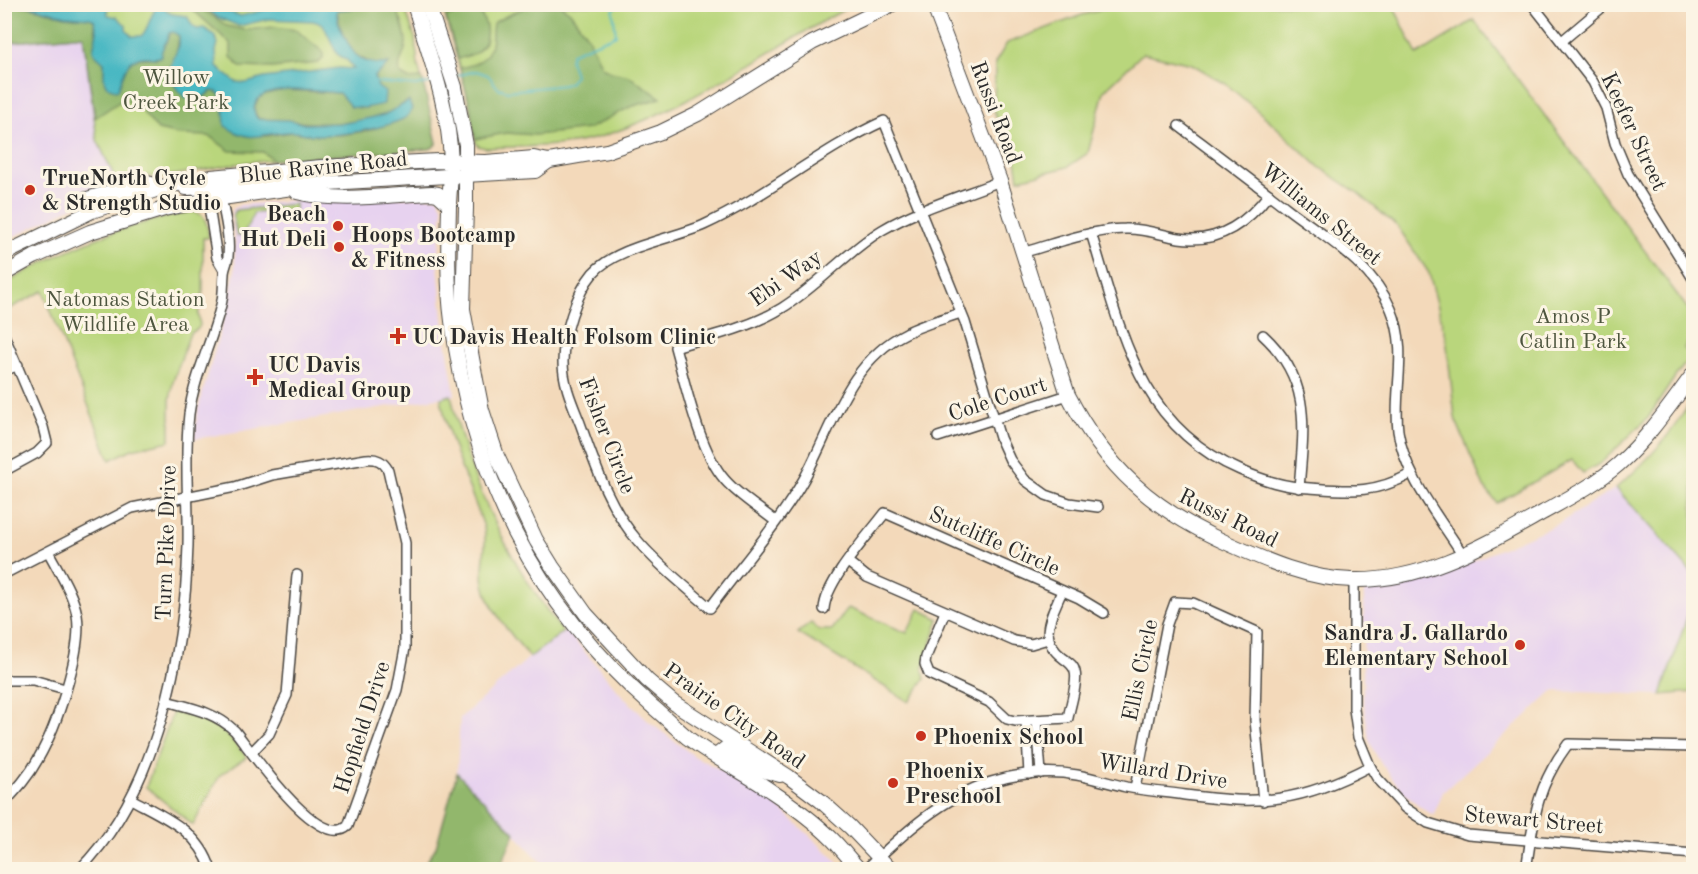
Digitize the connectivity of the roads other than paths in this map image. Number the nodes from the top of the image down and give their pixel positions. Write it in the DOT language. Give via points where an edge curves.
graph roads {
  1 [pos="414,4"];
  2 [pos="429,4"];
  3 [pos="893,4"];
  4 [pos="933,4"];
  5 [pos="1532,4"];
  6 [pos="1606,4"];
  7 [pos="1562,41"];
  8 [pos="1179,126"];
  9 [pos="451,160"];
  10 [pos="321,167"];
  11 [pos="466,168"];
  12 [pos="451,175"];
  13 [pos="1000,181"];
  14 [pos="165,187"];
  15 [pos="291,190"];
  16 [pos="1269,194"];
  17 [pos="214,196"];
  18 [pos="81,201"];
  19 [pos="449,204"];
  20 [pos="921,212"];
  21 [pos="1091,233"];
  22 [pos="1022,253"];
  23 [pos="4,254"];
  24 [pos="1691,269"];
  25 [pos="224,270"];
  26 [pos="4,274"];
  27 [pos="1694,280"];
  28 [pos="962,313"];
  29 [pos="4,335"];
  30 [pos="1263,335"];
  31 [pos="18,365"];
  32 [pos="4,371"];
  33 [pos="1694,373"];
  34 [pos="1068,395"];
  35 [pos="995,419"];
  36 [pos="938,437"];
  37 [pos="4,471"];
  38 [pos="1411,474"];
  39 [pos="1299,488"];
  40 [pos="188,496"];
  41 [pos="1098,507"];
  42 [pos="775,521"];
  43 [pos="49,553"];
  44 [pos="1463,555"];
  45 [pos="848,562"];
  46 [pos="4,574"];
  47 [pos="297,575"];
  48 [pos="1354,580"];
  49 [pos="1062,591"];
  50 [pos="824,609"];
  51 [pos="945,612"];
  52 [pos="1104,613"];
  53 [pos="1048,639"];
  54 [pos="4,680"];
  55 [pos="65,689"];
  56 [pos="166,701"];
  57 [pos="1037,720"];
  58 [pos="1026,721"];
  59 [pos="1694,747"];
  60 [pos="252,752"];
  61 [pos="716,756"];
  62 [pos="1370,766"];
  63 [pos="1041,773"];
  64 [pos="1029,774"];
  65 [pos="788,776"];
  66 [pos="1134,788"];
  67 [pos="131,799"];
  68 [pos="1263,801"];
  69 [pos="4,803"];
  70 [pos="1530,840"];
  71 [pos="1694,854"];
  72 [pos="879,856"];
  73 [pos="79,870"];
  74 [pos="211,870"];
  75 [pos="863,870"];
  76 [pos="891,870"];
  77 [pos="1526,870"];
  1 -- 9 [label="main road, Prairie City Road" via="447,125"];
  2 -- 11 [label="main road, Prairie City Road" via="455,87"];
  3 -- 11 [label="main road, Blue Ravine Road" via="812,43 662,132 607,151"];
  4 -- 13 [label="main road, Russi Road"];
  5 -- 7 [label="street, Keefer Street"];
  6 -- 7 [label="street"];
  7 -- 24 [label="street, Keefer Street" via="1601,95 1628,174"];
  8 -- 16 [label="street, Williams Street"];
  9 -- 10 [label="main road, Blue Ravine Road"];
  9 -- 11 [label="main road, Blue Ravine Road"];
  9 -- 12 [label="main road, Prairie City Road"];
  10 -- 14 [label="main road, Blue Ravine Road" via="227,174"];
  10 -- 17 [label="main road" via="299,179 229,185"];
  11 -- 12 [label="main road, Blue Ravine Road"];
  11 -- 65 [label="main road, Prairie City Road" via="463,309 476,380 497,456 536,540 586,614 647,680 674,703"];
  12 -- 15 [label="main road, Blue Ravine Road" via="328,183"];
  12 -- 19 [label="main road, Prairie City Road"];
  13 -- 20 [label="street, Ebi Way"];
  13 -- 22 [label="main road, Russi Road"];
  14 -- 17 [label="main road" via="207,188"];
  14 -- 18 [label="main road" via="143,182"];
  14 -- 23 [label="main road, Blue Ravine Road" via="87,213"];
  15 -- 17 [label="main road, Blue Ravine Road"];
  15 -- 19 [label="main road" via="318,196 432,193"];
  16 -- 21 [label="street" via="1245,221 1214,236 1190,239 1140,229"];
  16 -- 38 [label="street, Williams Street" via="1362,266 1386,298 1402,351 1397,422"];
  17 -- 25 [label="street, Turn Pike Drive" via="217,258"];
  17 -- 25 [label="street, Turn Pike Drive" via="228,242"];
  17 -- 26 [label="main road, Blue Ravine Road" via="90,232"];
  19 -- 61 [label="main road, Prairie City Road" via="449,294 463,390 481,455 508,519 536,570 588,642 626,684 688,738"];
  20 -- 28 [label="street, Fisher Circle"];
  20 -- 42 [label="street, Ebi Way" via="869,239 769,316 675,347 710,457 736,491"];
  20 -- 42 [label="street, Fisher Circle" via="884,121 832,147 768,191 724,215 613,257 593,273 581,292 564,345 566,383 606,491 637,541 710,608"];
  21 -- 22 [label="street"];
  21 -- 39 [label="street" via="1132,360 1160,409 1184,434 1218,459 1264,480"];
  22 -- 34 [label="main road, Russi Road"];
  24 -- 27 [label="street, Keefer Street"];
  25 -- 40 [label="street, Turn Pike Drive" via="222,302 195,384 189,416"];
  28 -- 35 [label="street, Fisher Circle"];
  28 -- 42 [label="street, Fisher Circle" via="905,333 869,360 849,386 804,479"];
  29 -- 31 [label="street"];
  30 -- 39 [label="street" via="1285,360 1300,392 1304,421"];
  31 -- 32 [label="street"];
  31 -- 37 [label="street" via="47,443"];
  33 -- 44 [label="main road, Russi Road" via="1647,436 1617,466 1582,490"];
  34 -- 35 [label="street, Cole Court"];
  34 -- 48 [label="main road, Russi Road" via="1107,458 1167,512 1266,561 1331,579"];
  35 -- 36 [label="street, Cole Court"];
  35 -- 41 [label="street, Fisher Circle" via="1007,455 1025,480 1058,500"];
  38 -- 39 [label="street" via="1365,490"];
  38 -- 44 [label="street, Williams Street"];
  40 -- 43 [label="street, Hopfield Drive" via="132,508"];
  40 -- 56 [label="street, Turn Pike Drive" via="185,599"];
  40 -- 60 [label="street, Hopfield Drive" via="272,475 372,459 386,466 392,486 405,543 405,648 397,690 348,826 335,831 306,815"];
  43 -- 46 [label="street, Hopfield Drive"];
  43 -- 55 [label="street" via="78,617 78,642"];
  44 -- 48 [label="main road, Russi Road" via="1402,575"];
  45 -- 49 [label="street, Sutcliffe Circle" via="885,513"];
  45 -- 50 [label="street" via="827,592"];
  45 -- 51 [label="street" via="867,577"];
  47 -- 60 [label="street" via="286,695 269,734"];
  48 -- 62 [label="street, Stewart Street" via="1355,716"];
  49 -- 52 [label="street"];
  49 -- 53 [label="street, Sutcliffe Circle" via="1049,621"];
  51 -- 53 [label="street" via="1020,643"];
  51 -- 58 [label="street" via="926,657 929,674 992,704 1007,719"];
  53 -- 57 [label="street" via="1054,651 1071,664 1076,678 1068,718"];
  54 -- 55 [label="street" via="33,680"];
  55 -- 69 [label="street" via="38,759"];
  56 -- 60 [label="street, Hopfield Drive" via="215,716 235,730"];
  56 -- 67 [label="street, Turn Pike Drive"];
  57 -- 58 [label="street"];
  57 -- 63 [label="street"];
  58 -- 64 [label="street"];
  59 -- 70 [label="street" via="1568,744 1542,787"];
  61 -- 65 [label="main road" via="726,748 758,769"];
  61 -- 75 [label="main road, Prairie City Road" via="802,814"];
  62 -- 68 [label="street, Willard Drive" via="1315,791"];
  62 -- 70 [label="street, Stewart Street" via="1394,799 1428,823 1468,835"];
  63 -- 64 [label="street, Willard Drive"];
  63 -- 66 [label="street, Willard Drive" via="1077,775"];
  64 -- 72 [label="street, Willard Drive" via="990,782 954,798"];
  65 -- 72 [label="main road, Prairie City Road"];
  66 -- 68 [label="street, Willard Drive" via="1226,801"];
  66 -- 68 [label="street, Ellis Circle" via="1167,624 1175,602 1193,603 1257,632 1255,720"];
  67 -- 73 [label="street, Turn Pike Drive" via="110,834"];
  67 -- 74 [label="street" via="186,830 201,847"];
  70 -- 71 [label="street, Stewart Street"];
  70 -- 77 [label="street"];
  72 -- 75 [label="street, Willard Drive"];
  72 -- 76 [label="main road, Prairie City Road"];
}
